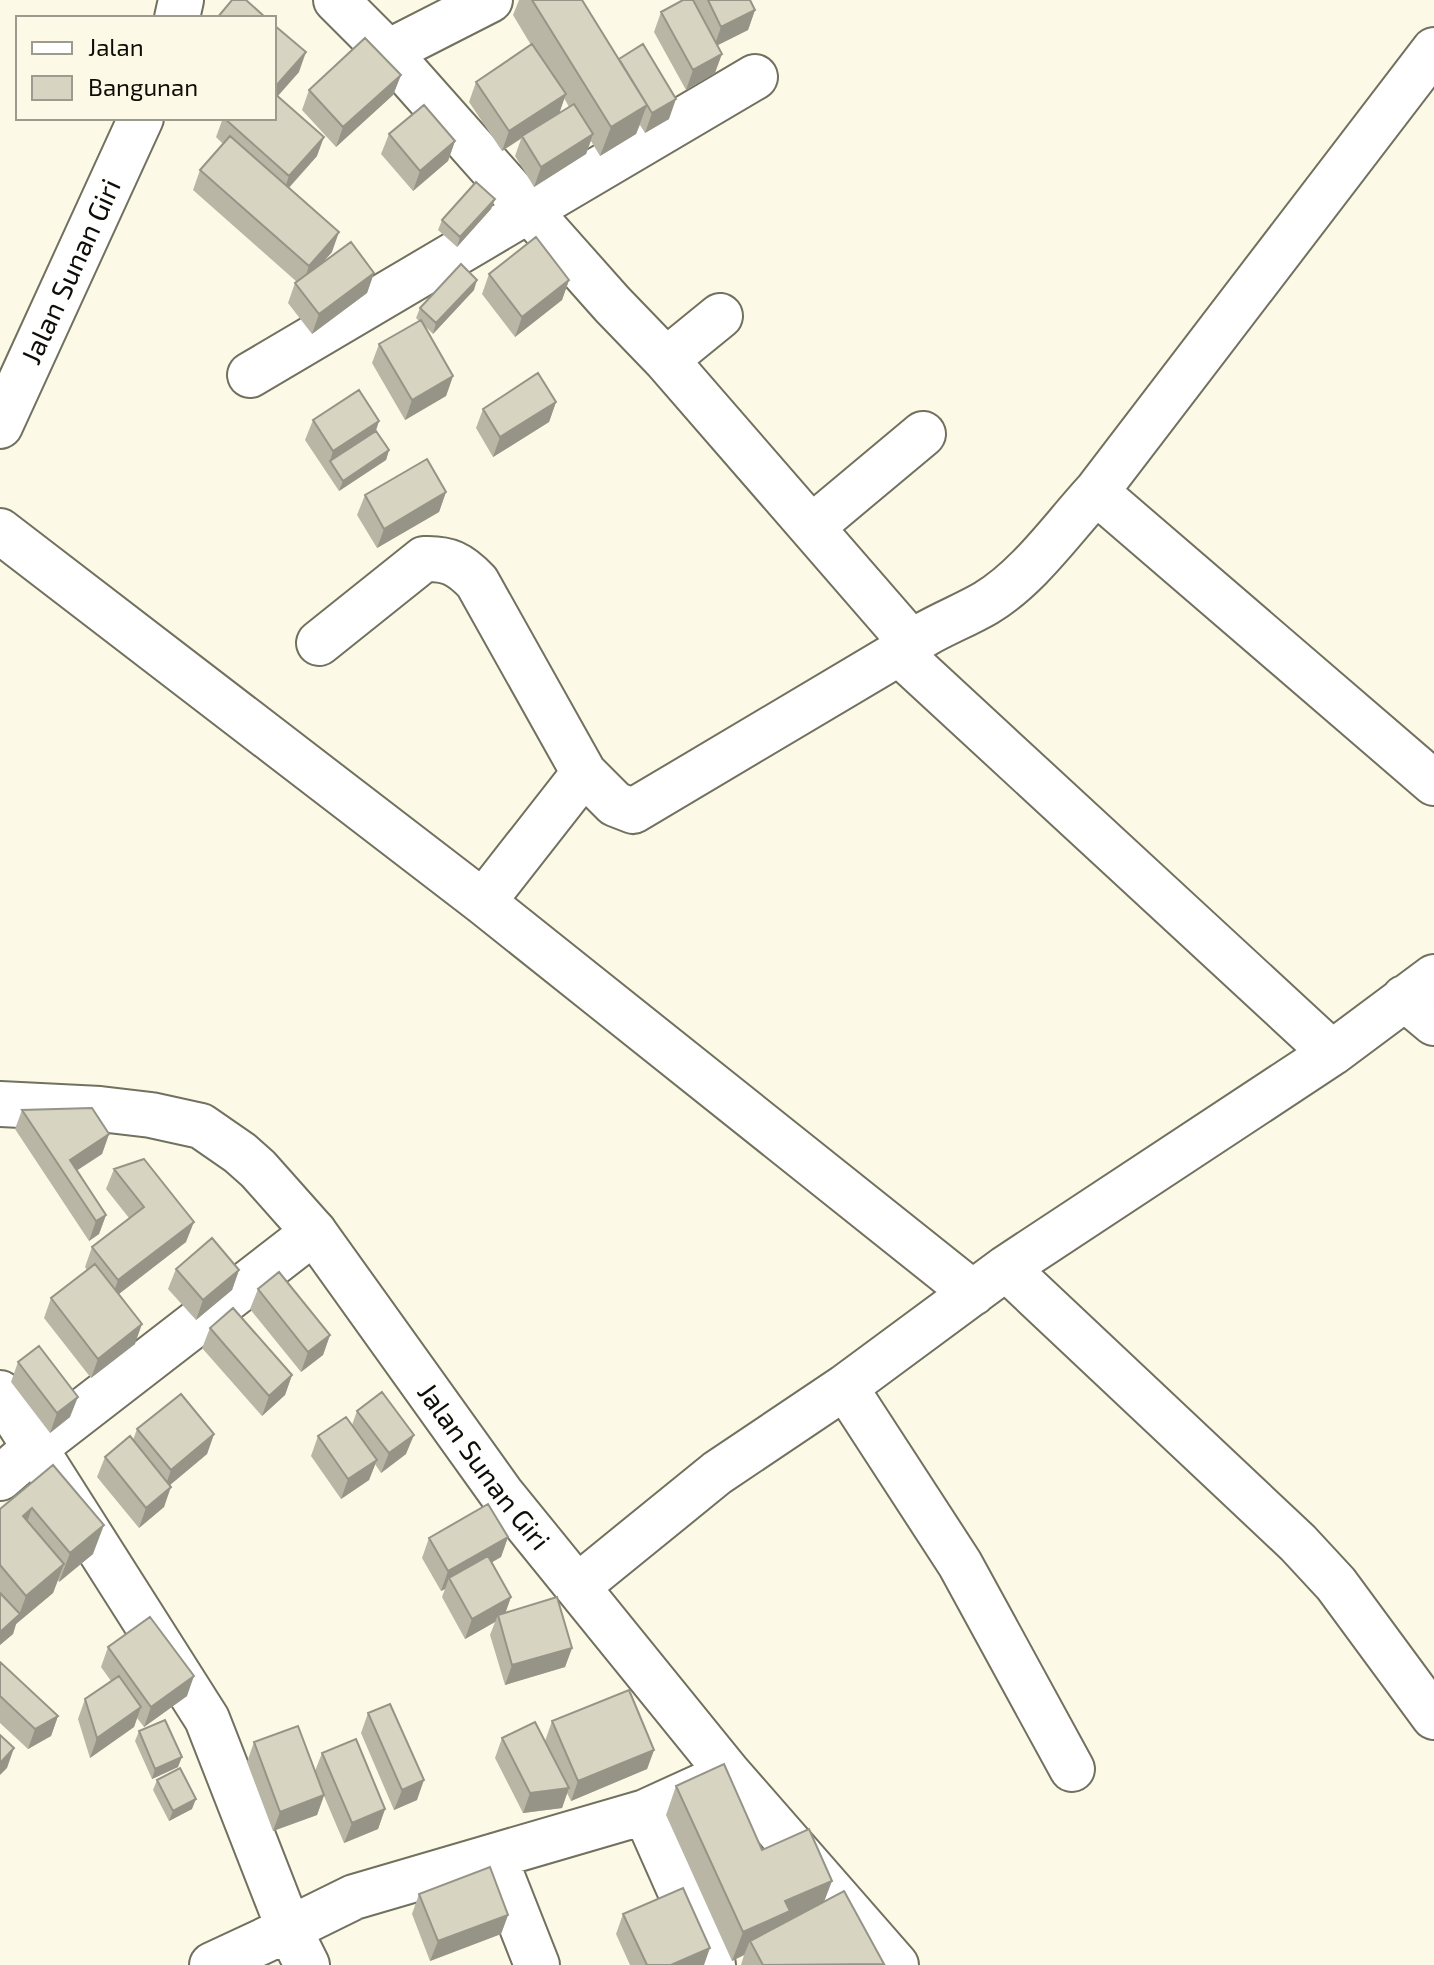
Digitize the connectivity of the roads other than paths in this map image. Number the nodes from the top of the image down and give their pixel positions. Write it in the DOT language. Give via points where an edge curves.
graph roads {
  1 [pos="336,0"];
  2 [pos="490,0"];
  3 [pos="1434,50"];
  4 [pos="388,52"];
  5 [pos="755,77"];
  6 [pos="140,120"];
  7 [pos="529,208"];
  8 [pos="720,316"];
  9 [pos="666,360"];
  10 [pos="250,375"];
  11 [pos="0,426"];
  12 [pos="923,434"];
  13 [pos="1096,492"];
  14 [pos="813,526"];
  15 [pos="0,531"];
  16 [pos="319,643"];
  17 [pos="905,647"];
  18 [pos="584,773"];
  19 [pos="1434,783"];
  20 [pos="483,902"];
  21 [pos="1424,999"];
  22 [pos="1332,1053"];
  23 [pos="0,1104"];
  24 [pos="314,1232"];
  25 [pos="989,1280"];
  26 [pos="845,1387"];
  27 [pos="0,1393"];
  28 [pos="36,1447"];
  29 [pos="0,1478"];
  30 [pos="578,1586"];
  31 [pos="1434,1717"];
  32 [pos="1072,1769"];
  33 [pos="729,1774"];
  34 [pos="645,1812"];
  35 [pos="494,1856"];
  36 [pos="298,1947"];
  37 [pos="212,1965"];
  38 [pos="537,1965"];
  39 [pos="713,1965"];
  40 [pos="896,1965"];
  1 -- 4 [label="street"];
  2 -- 4 [label="street"];
  3 -- 13 [label="street"];
  4 -- 7 [label="street"];
  5 -- 7 [label="street"];
  6 -- 11 [label="street, Jalan Sunan Giri"];
  7 -- 9 [label="street"];
  7 -- 10 [label="street"];
  8 -- 9 [label="street"];
  9 -- 14 [label="street"];
  12 -- 14 [label="street"];
  13 -- 17 [label="street" via="1010,586"];
  13 -- 19 [label="street"];
  14 -- 17 [label="street"];
  15 -- 20 [label="street"];
  16 -- 18 [label="street" via="424,559 451,561 477,582"];
  17 -- 18 [label="street" via="633,811 615,804"];
  17 -- 22 [label="street"];
  18 -- 20 [label="street"];
  20 -- 25 [label="street"];
  21 -- 22 [label="street"];
  22 -- 25 [label="street"];
  23 -- 24 [label="street, Jalan Sunan Giri" via="100,1109 201,1126 249,1161"];
  24 -- 28 [label="street"];
  24 -- 30 [label="street, Jalan Sunan Giri" via="501,1493"];
  25 -- 26 [label="street"];
  25 -- 31 [label="street" via="1307,1553"];
  26 -- 30 [label="street" via="717,1473"];
  26 -- 32 [label="street" via="960,1564"];
  27 -- 28 [label="street"];
  28 -- 29 [label="street"];
  28 -- 36 [label="street" via="207,1719"];
  30 -- 33 [label="street, Jalan Sunan Giri"];
  33 -- 34 [label="street"];
  33 -- 40 [label="street, Jalan Sunan Giri"];
  34 -- 35 [label="street"];
  34 -- 39 [label="street"];
  35 -- 36 [label="street" via="354,1897"];
  35 -- 38 [label="street"];
  36 -- 37 [label="street"];
}
